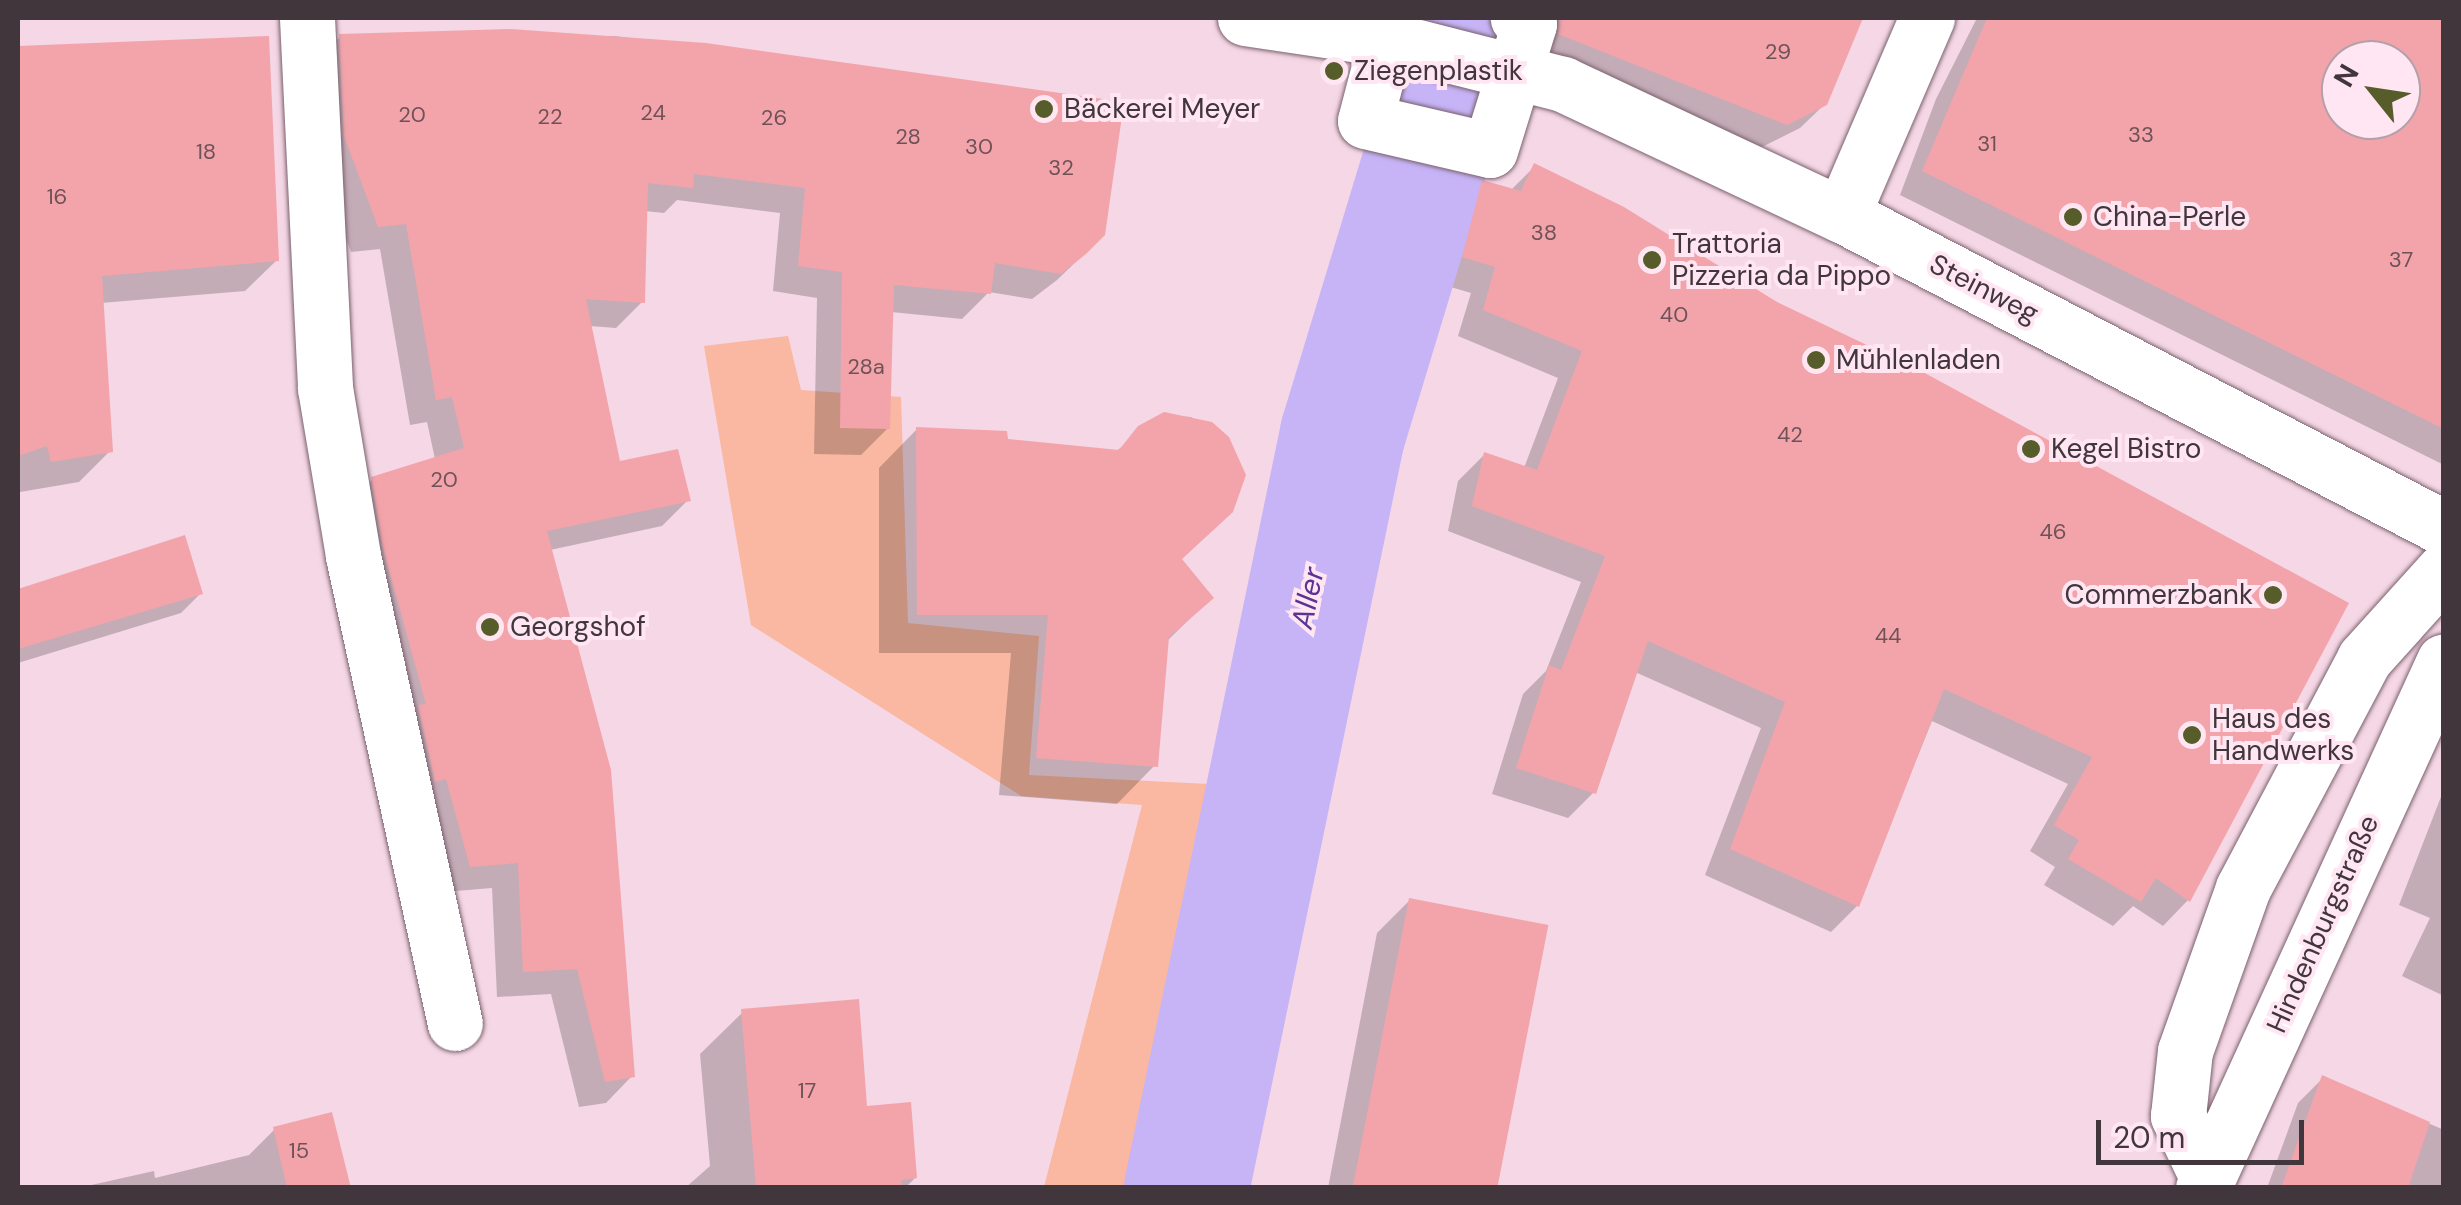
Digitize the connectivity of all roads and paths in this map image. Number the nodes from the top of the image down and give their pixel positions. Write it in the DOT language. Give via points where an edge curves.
graph roads {
  1 [pos="307,18"];
  2 [pos="1246,18"];
  3 [pos="1927,18"];
  4 [pos="1389,28"];
  5 [pos="1517,42"];
  6 [pos="1842,216"];
  7 [pos="2444,528"];
  8 [pos="2444,570"];
  9 [pos="2444,660"];
  10 [pos="454,1023"];
  11 [pos="2205,1182"];
  1 -- 10 [label="street" via="325,388 353,556"];
  2 -- 4 [label="street, Steinweg"];
  3 -- 6 [label="street"];
  4 -- 5 [label="street, Steinweg"];
  4 -- 5 [label="street" via="1365,120 1490,150"];
  5 -- 6 [label="street, Steinweg"];
  6 -- 7 [label="street, Steinweg"];
  8 -- 11 [label="street" via="2364,659 2244,888 2186,1051 2178,1116"];
  9 -- 11 [label="street, Hindenburgstraße"];
}
